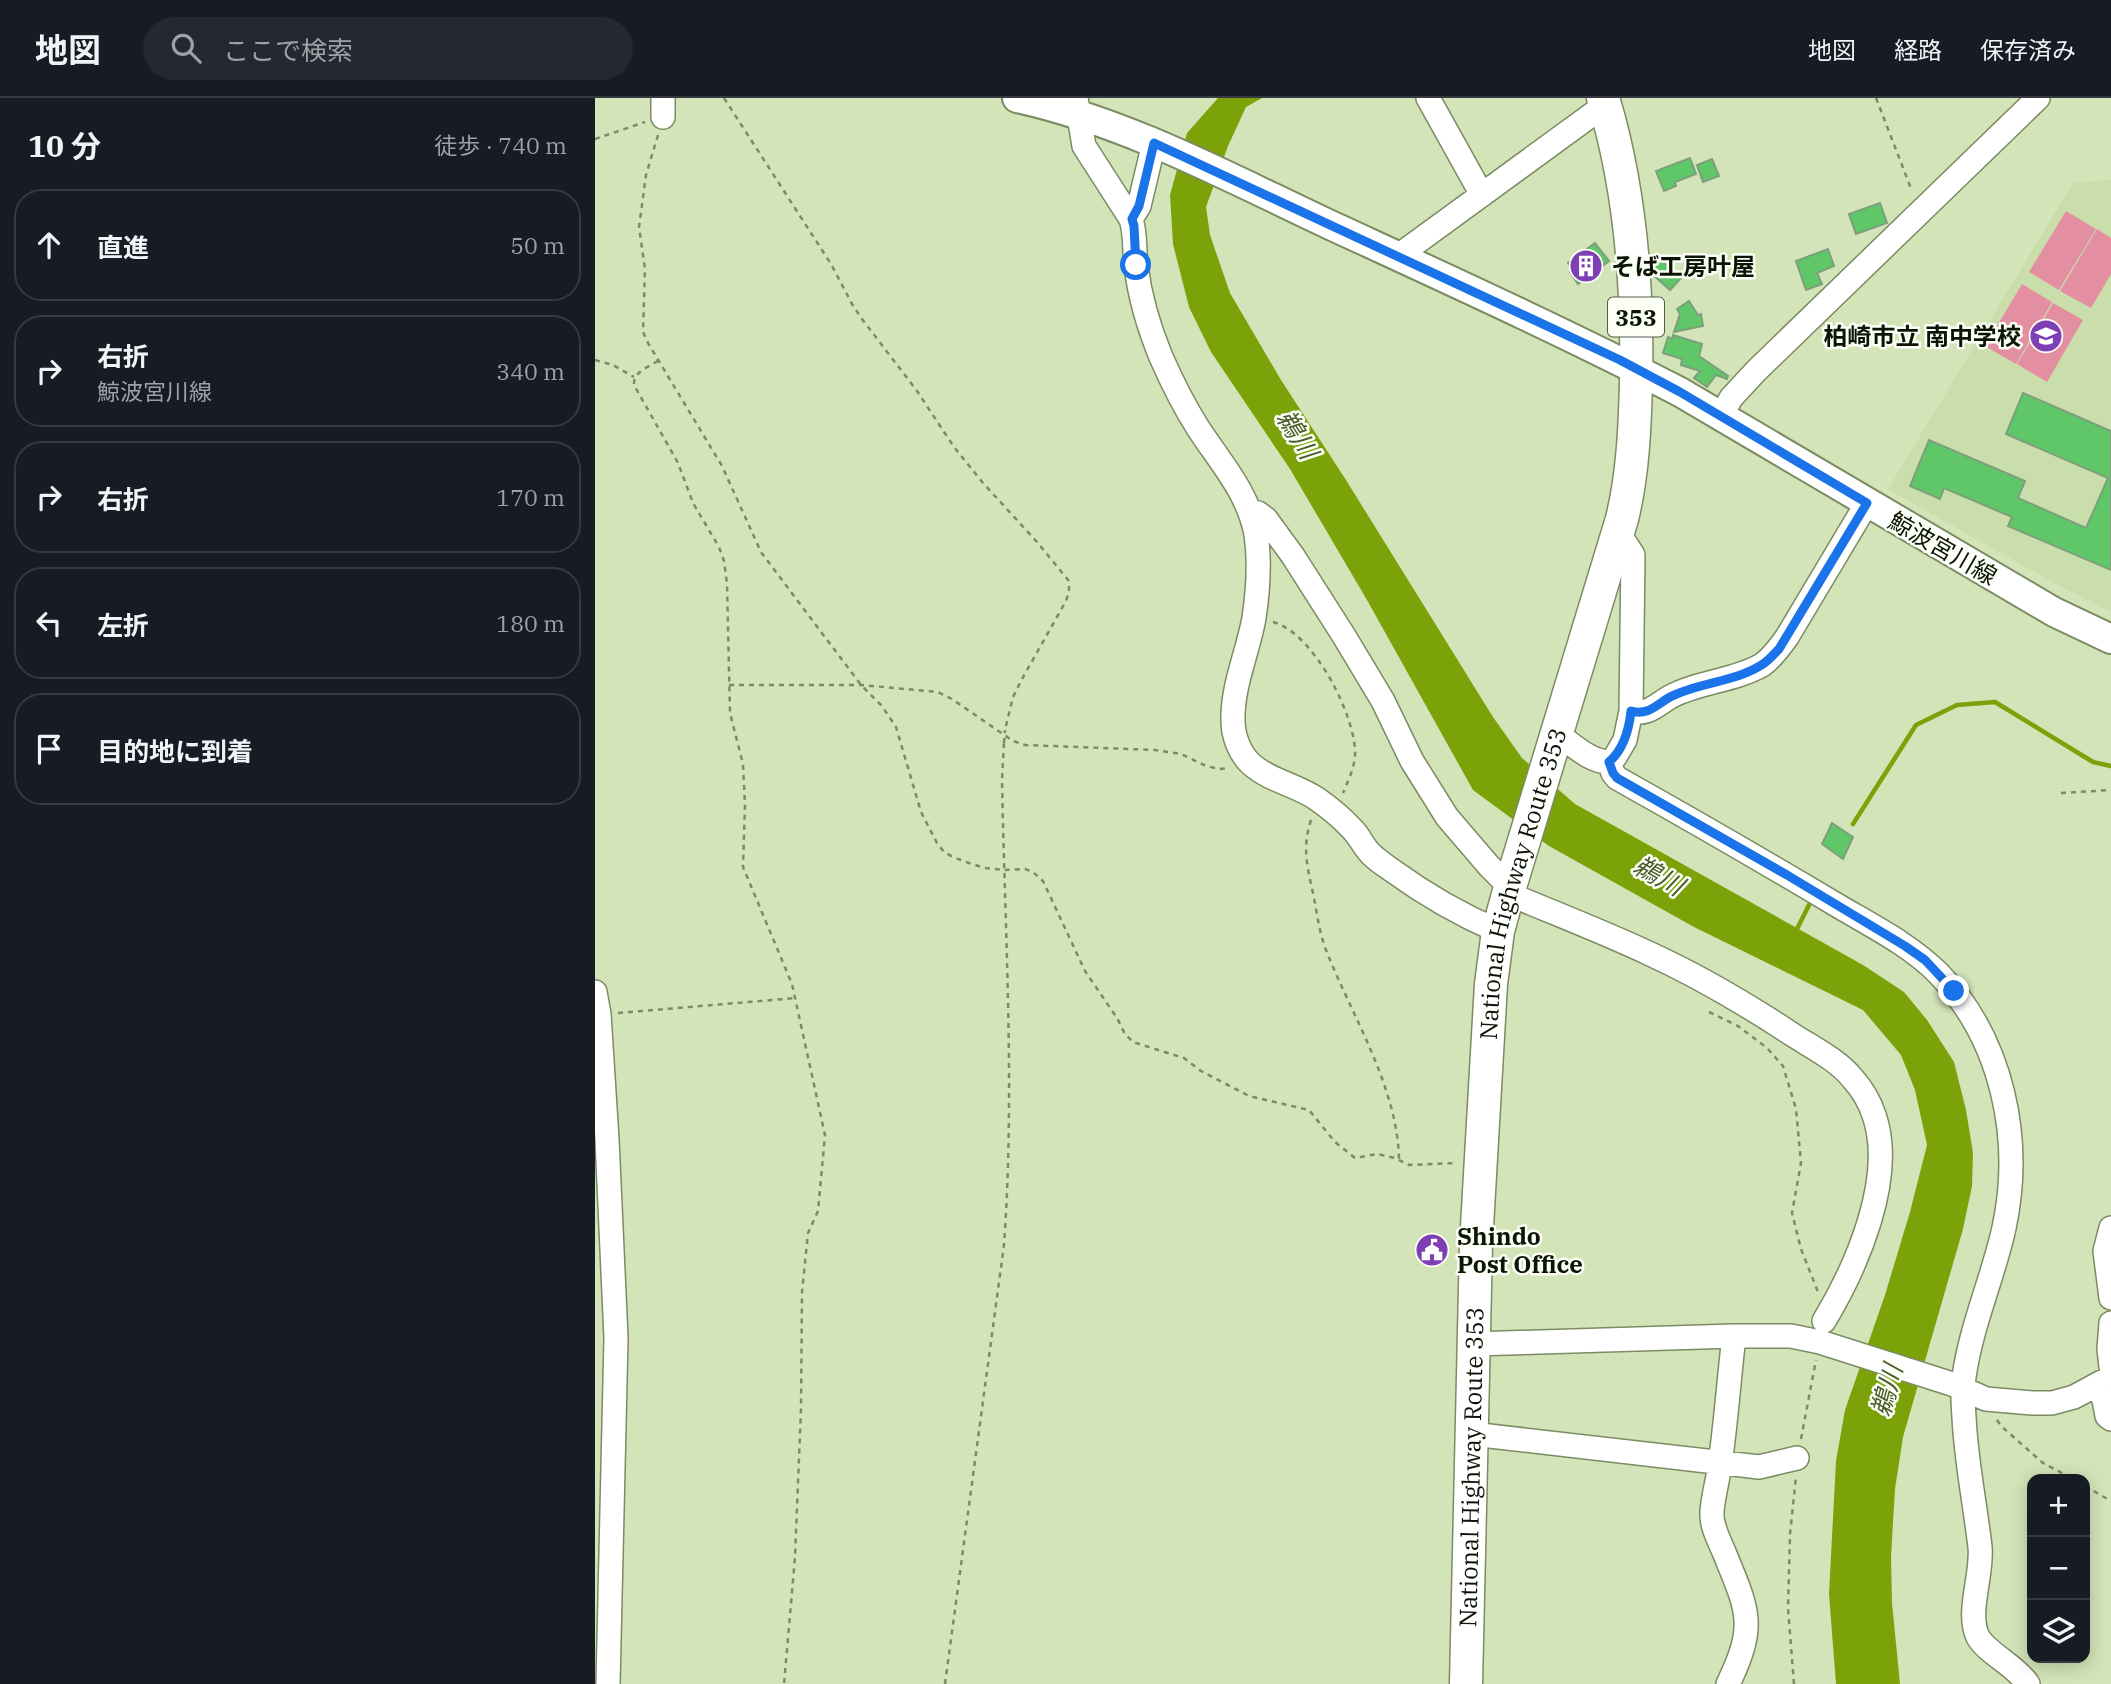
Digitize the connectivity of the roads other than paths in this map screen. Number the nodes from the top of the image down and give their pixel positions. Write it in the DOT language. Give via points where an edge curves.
graph roads {
  1 [pos="1017,98"];
  2 [pos="1428,98"];
  3 [pos="2038,98"];
  4 [pos="1604,102"];
  5 [pos="1077,106"];
  6 [pos="1159,145"];
  7 [pos="1482,195"];
  8 [pos="1132,219"];
  9 [pos="1398,256"];
  10 [pos="1636,369"];
  11 [pos="1720,417"];
  12 [pos="1867,503"];
  13 [pos="1250,511"];
  14 [pos="1617,537"];
  15 [pos="2111,639"];
  16 [pos="1631,711"];
  17 [pos="1555,738"];
  18 [pos="1609,762"];
  19 [pos="1510,887"];
  20 [pos="1498,931"];
  21 [pos="597,1003"];
  22 [pos="2111,1228"];
  23 [pos="2111,1298"];
  24 [pos="1824,1321"];
  25 [pos="2111,1323"];
  26 [pos="1734,1336"];
  27 [pos="1473,1344"];
  28 [pos="2107,1376"];
  29 [pos="1957,1386"];
  30 [pos="2111,1419"];
  31 [pos="1472,1434"];
  32 [pos="1797,1458"];
  33 [pos="1720,1464"];
  34 [pos="608,1684"];
  35 [pos="1466,1684"];
  36 [pos="1728,1684"];
  37 [pos="2028,1684"];
  1 -- 5 [label="main road, 鯨波宮川線"];
  2 -- 7 [label="street"];
  3 -- 11 [label="street" via="1756,371"];
  4 -- 7 [label="street"];
  4 -- 10 [label="highway, National Highway Route 353 / 353" via="1629,217"];
  5 -- 6 [label="main road, 鯨波宮川線"];
  5 -- 8 [label="street" via="1084,146"];
  6 -- 8 [label="street"];
  6 -- 9 [label="main road, 鯨波宮川線"];
  7 -- 9 [label="street"];
  8 -- 13 [label="street" via="1148,325 1175,387 1242,491"];
  9 -- 10 [label="main road, 鯨波宮川線"];
  10 -- 11 [label="main road, 鯨波宮川線"];
  10 -- 14 [label="highway, National Highway Route 353 / 353" via="1630,477"];
  11 -- 12 [label="main road, 鯨波宮川線"];
  12 -- 15 [label="main road, 鯨波宮川線" via="2054,612"];
  12 -- 16 [label="street" via="1787,637 1763,664 1672,696 1640,714"];
  13 -- 19 [label="street" via="1266,519 1337,624 1447,817"];
  13 -- 20 [label="street" via="1258,560 1254,618 1233,721 1236,740 1251,764 1327,806 1371,855 1395,873"];
  14 -- 16 [label="street" via="1633,555"];
  14 -- 17 [label="highway, National Highway Route 353 / 353"];
  16 -- 18 [label="street" via="1625,740"];
  17 -- 18 [label="street"];
  17 -- 19 [label="highway, National Highway Route 353 / 353"];
  18 -- 29 [label="street" via="1617,778 1925,960 1954,991 1983,1038 2007,1110 2012,1160 2004,1228"];
  19 -- 20 [label="highway, National Highway Route 353 / 353"];
  19 -- 24 [label="street" via="1754,1009 1853,1079 1875,1116 1880,1159 1877,1196 1851,1272"];
  20 -- 27 [label="highway, National Highway Route 353 / 353" via="1490,995"];
  21 -- 34 [label="street" via="616,1338"];
  22 -- 23 [label="street" via="2105,1251"];
  25 -- 28 [label="street"];
  26 -- 27 [label="street"];
  26 -- 29 [label="street" via="1791,1336 1832,1345"];
  26 -- 33 [label="street"];
  27 -- 31 [label="highway, National Highway Route 353 / 353"];
  28 -- 29 [label="street" via="2074,1398 2052,1403 1986,1399"];
  28 -- 30 [label="street" via="2104,1400"];
  29 -- 37 [label="street" via="1981,1564 1975,1627 1980,1640"];
  31 -- 33 [label="street"];
  31 -- 35 [label="highway, National Highway Route 353 / 353"];
  32 -- 33 [label="street" via="1759,1467"];
  33 -- 36 [label="street" via="1713,1520 1747,1615 1741,1659"];
}
